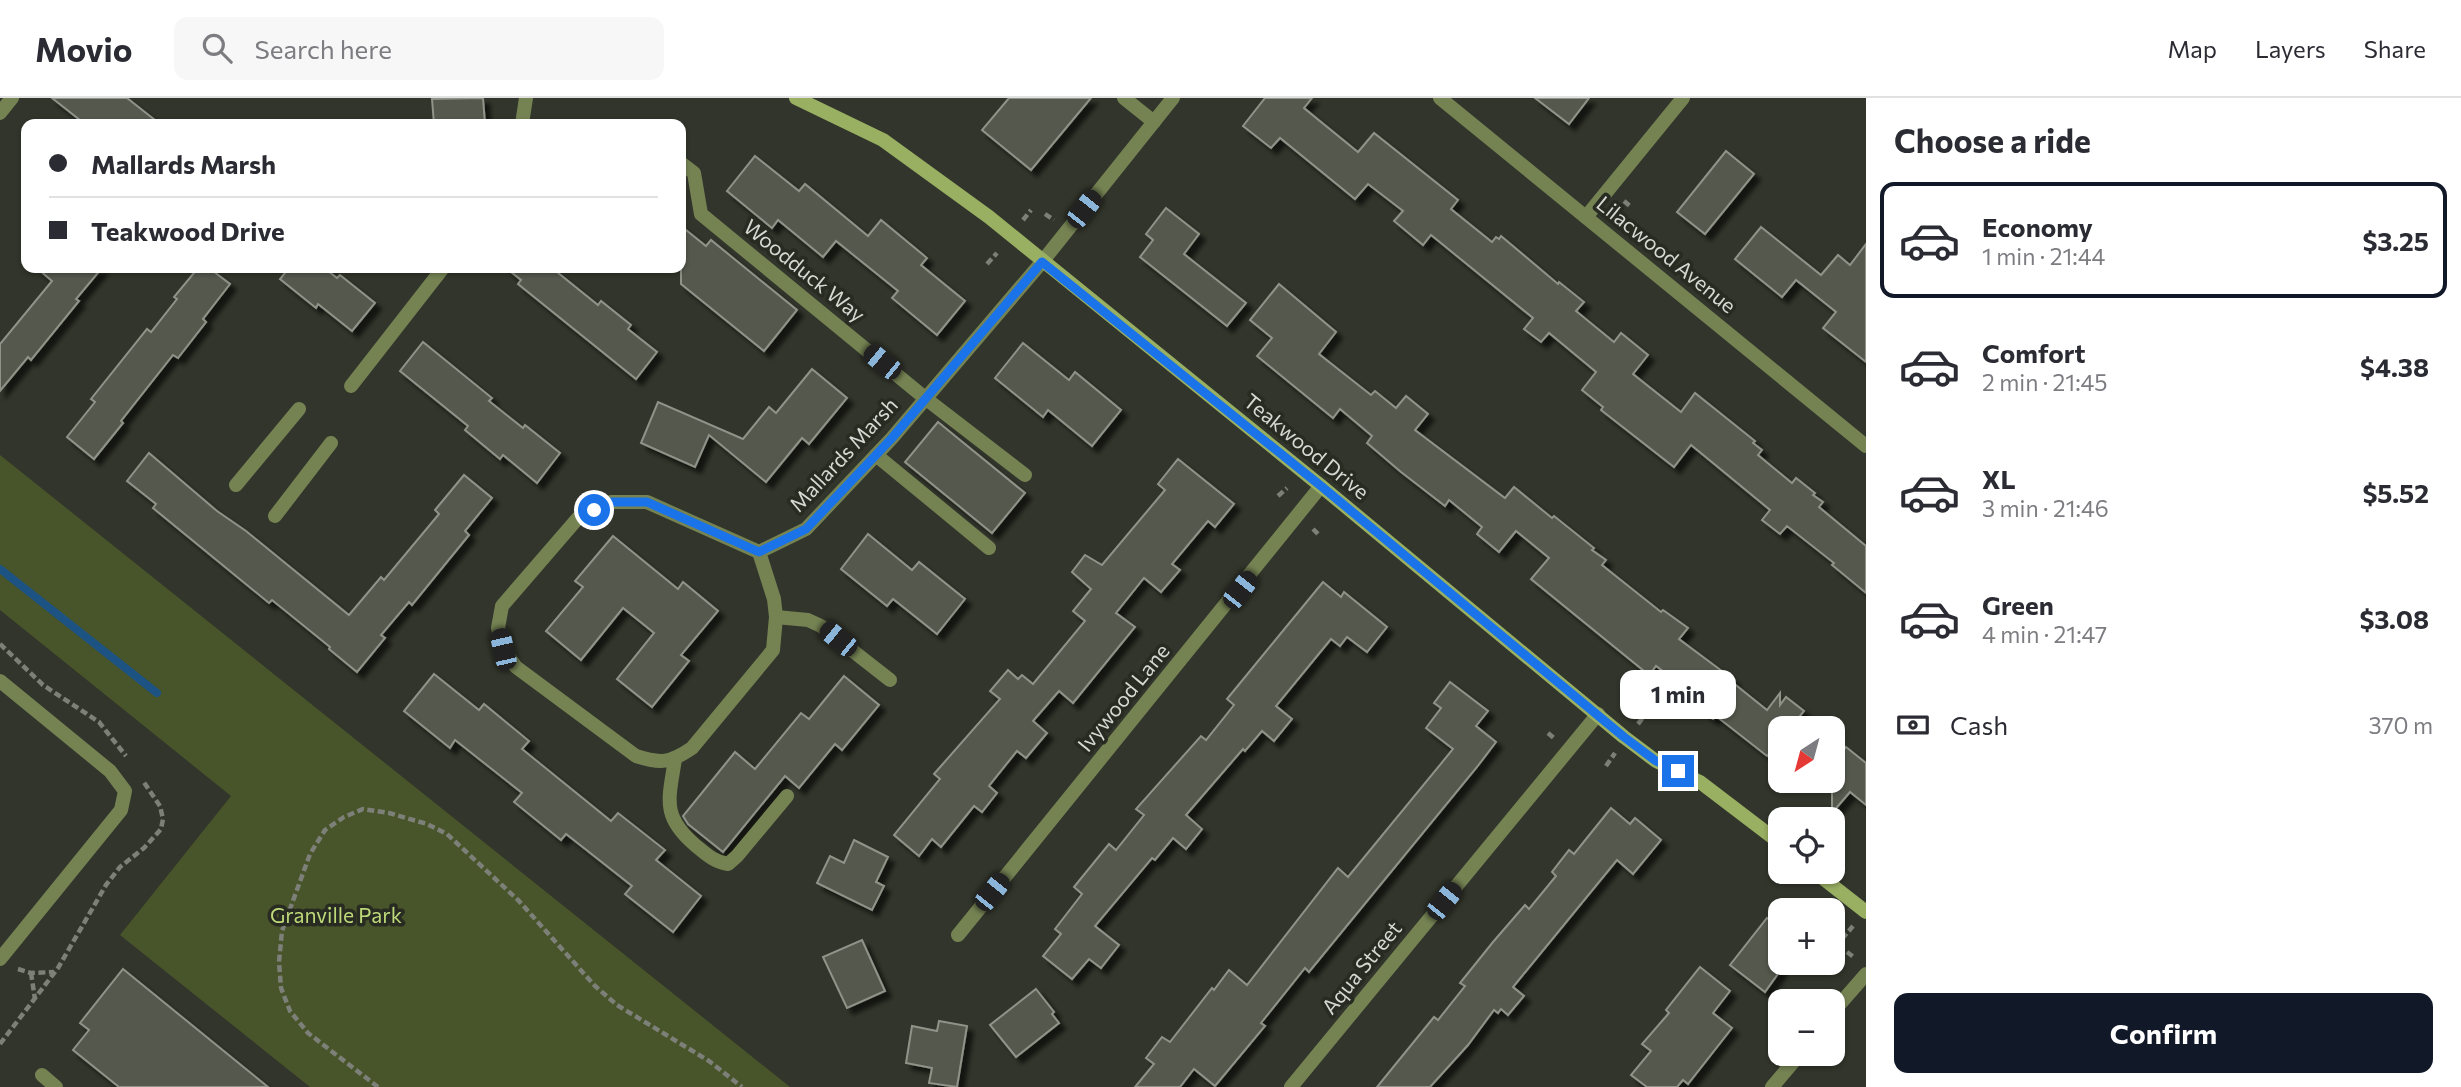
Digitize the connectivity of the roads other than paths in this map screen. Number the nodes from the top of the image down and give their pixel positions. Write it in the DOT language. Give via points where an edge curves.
graph roads {
  1 [pos="12,98"];
  2 [pos="526,98"];
  3 [pos="796,98"];
  4 [pos="1124,98"];
  5 [pos="1173,98"];
  6 [pos="1440,98"];
  7 [pos="1684,98"];
  8 [pos="0,113"];
  9 [pos="523,119"];
  10 [pos="1154,122"];
  11 [pos="686,167"];
  12 [pos="1586,217"];
  13 [pos="1042,262"];
  14 [pos="439,273"];
  15 [pos="351,386"];
  16 [pos="925,398"];
  17 [pos="299,409"];
  18 [pos="331,443"];
  19 [pos="1866,446"];
  20 [pos="876,455"];
  21 [pos="1025,475"];
  22 [pos="236,485"];
  23 [pos="1321,486"];
  24 [pos="275,516"];
  25 [pos="989,548"];
  26 [pos="759,552"];
  27 [pos="776,617"];
  28 [pos="890,680"];
  29 [pos="0,681"];
  30 [pos="1598,714"];
  31 [pos="675,759"];
  32 [pos="787,796"];
  33 [pos="1768,834"];
  34 [pos="1830,884"];
  35 [pos="1866,912"];
  36 [pos="958,935"];
  37 [pos="0,959"];
  38 [pos="1866,974"];
  39 [pos="1845,998"];
  40 [pos="1790,1066"];
  41 [pos="42,1075"];
  42 [pos="56,1087"];
  43 [pos="1291,1087"];
  44 [pos="1772,1087"];
  1 -- 8 [label="street"];
  2 -- 9 [label="street"];
  3 -- 13 [label="street, Teakwood Drive" via="883,140"];
  4 -- 10 [label="street"];
  5 -- 10 [label="street, Mallards Marsh"];
  6 -- 12 [label="street, Lilacwood Avenue"];
  7 -- 12 [label="street"];
  10 -- 13 [label="street, Mallards Marsh"];
  11 -- 16 [label="street, Woodduck Way" via="694,173 701,214"];
  12 -- 19 [label="street, Lilacwood Avenue"];
  13 -- 16 [label="street, Mallards Marsh"];
  13 -- 23 [label="street, Teakwood Drive"];
  14 -- 15 [label="street"];
  16 -- 20 [label="street, Mallards Marsh"];
  16 -- 21 [label="street, Woodduck Way"];
  17 -- 22 [label="street"];
  18 -- 24 [label="street"];
  20 -- 25 [label="street"];
  20 -- 26 [label="street, Mallards Marsh" via="806,529"];
  23 -- 30 [label="street, Teakwood Drive"];
  23 -- 36 [label="street, Ivywood Lane"];
  26 -- 27 [label="street"];
  26 -- 31 [label="street" via="647,502 611,502 578,518 502,606 498,628 503,649 516,667 636,756 655,762"];
  27 -- 28 [label="street" via="821,626"];
  27 -- 31 [label="street" via="773,650 692,748"];
  29 -- 37 [label="street" via="110,771 125,791 121,810"];
  30 -- 33 [label="street, Teakwood Drive" via="1656,761 1700,782"];
  30 -- 43 [label="street, Aqua Street"];
  31 -- 32 [label="street" via="669,796 674,825 716,862 728,864 737,856"];
  34 -- 35 [label="street"];
  38 -- 39 [label="street"];
  40 -- 44 [label="street"];
  41 -- 42 [label="street"];
}
